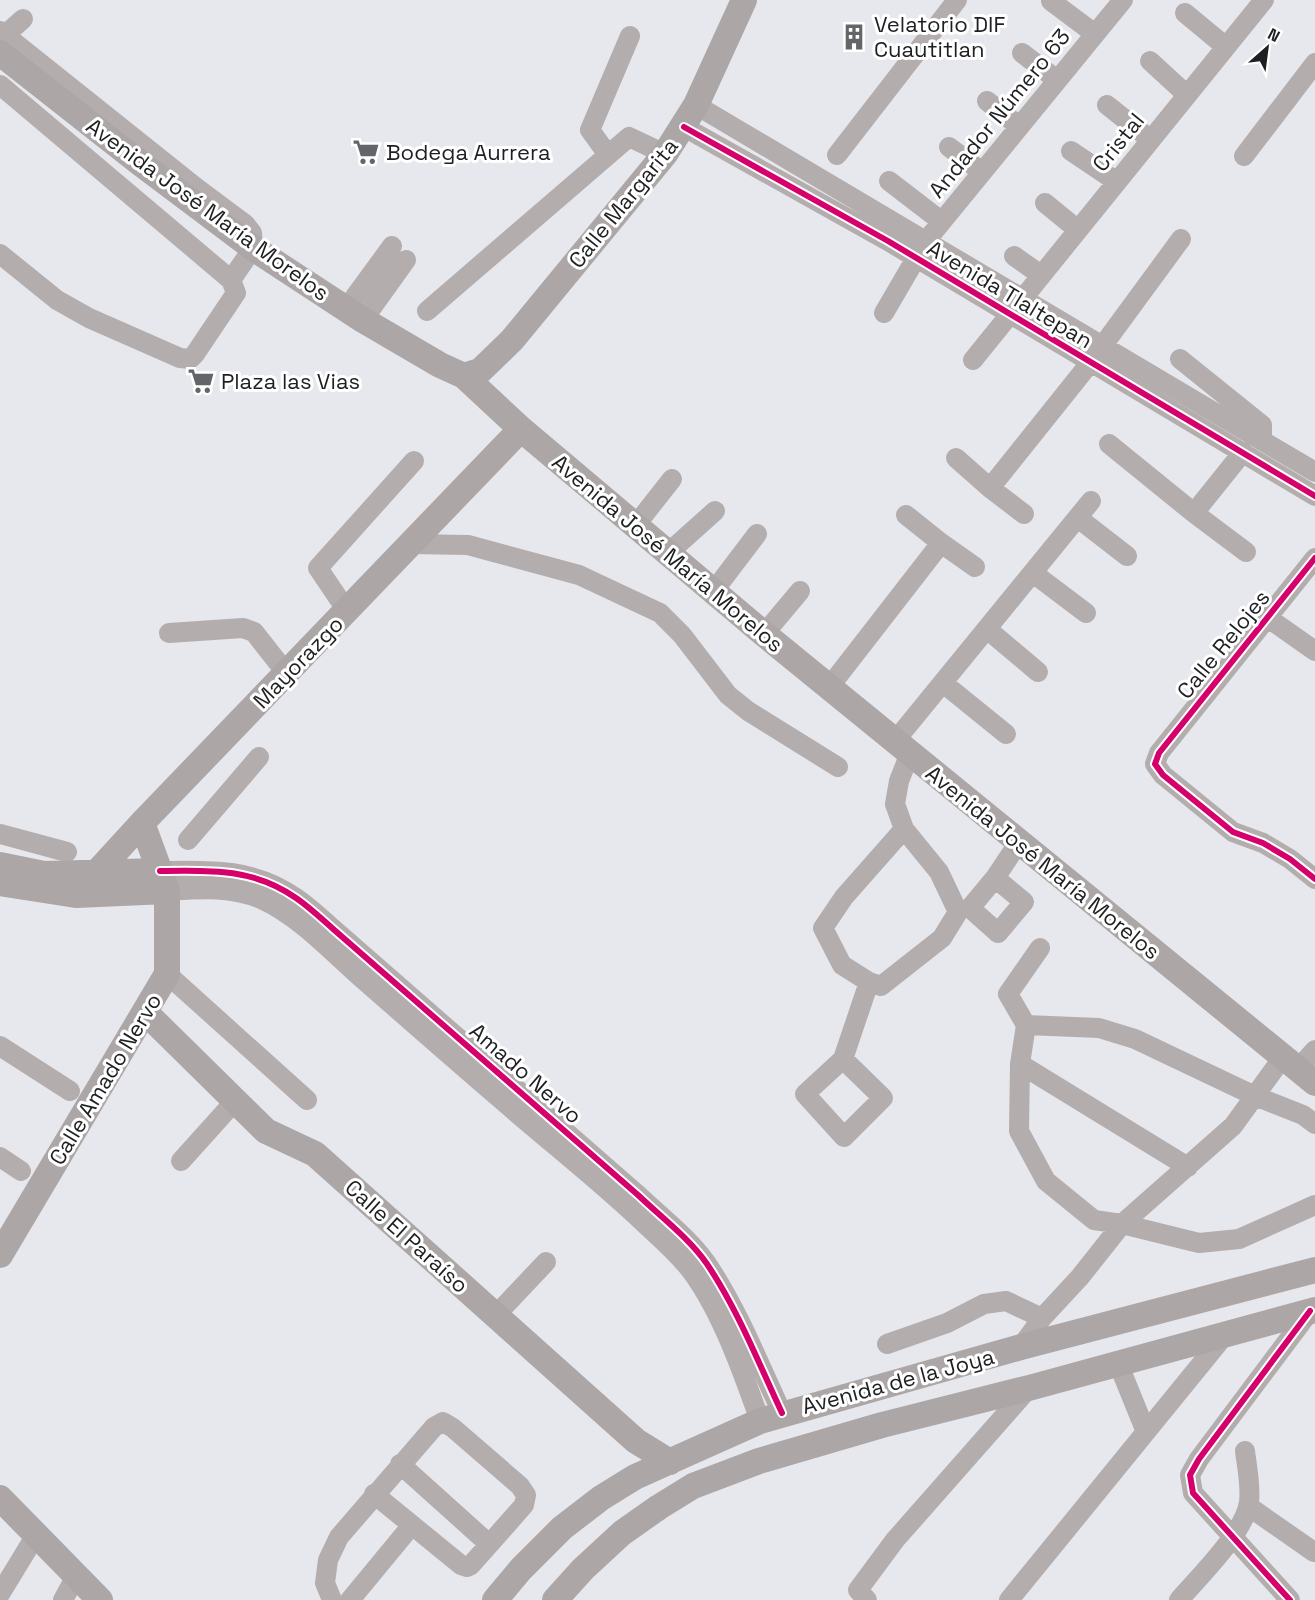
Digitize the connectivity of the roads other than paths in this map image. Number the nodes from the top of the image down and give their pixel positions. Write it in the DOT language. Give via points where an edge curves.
graph roads {
  1 [pos="744,0"];
  2 [pos="957,0"];
  3 [pos="1123,0"];
  4 [pos="1264,0"];
  5 [pos="1051,1"];
  6 [pos="1185,14"];
  7 [pos="23,19"];
  8 [pos="1095,34"];
  9 [pos="630,36"];
  10 [pos="2,40"];
  11 [pos="1226,48"];
  12 [pos="1022,53"];
  13 [pos="1149,61"];
  14 [pos="1315,63"];
  15 [pos="1057,80"];
  16 [pos="0,85"];
  17 [pos="1187,95"];
  18 [pos="987,101"];
  19 [pos="1107,105"];
  20 [pos="690,116"];
  21 [pos="1019,126"];
  22 [pos="1151,140"];
  23 [pos="949,147"];
  24 [pos="1071,151"];
  25 [pos="665,154"];
  26 [pos="608,155"];
  27 [pos="837,155"];
  28 [pos="1244,156"];
  29 [pos="982,172"];
  30 [pos="813,175"];
  31 [pos="889,181"];
  32 [pos="1117,182"];
  33 [pos="803,193"];
  34 [pos="1045,203"];
  35 [pos="941,221"];
  36 [pos="1078,230"];
  37 [pos="1181,239"];
  38 [pos="926,241"];
  39 [pos="392,246"];
  40 [pos="253,248"];
  41 [pos="0,254"];
  42 [pos="1014,256"];
  43 [pos="915,258"];
  44 [pos="406,260"];
  45 [pos="1041,275"];
  46 [pos="231,280"];
  47 [pos="1016,307"];
  48 [pos="427,311"];
  49 [pos="884,313"];
  50 [pos="355,314"];
  51 [pos="1103,347"];
  52 [pos="1180,359"];
  53 [pos="974,360"];
  54 [pos="1090,363"];
  55 [pos="464,376"];
  56 [pos="521,429"];
  57 [pos="1262,441"];
  58 [pos="1109,444"];
  59 [pos="1243,452"];
  60 [pos="956,458"];
  61 [pos="414,461"];
  62 [pos="1315,472"];
  63 [pos="672,479"];
  64 [pos="990,488"];
  65 [pos="1315,496"];
  66 [pos="1091,501"];
  67 [pos="715,511"];
  68 [pos="1194,513"];
  69 [pos="1024,514"];
  70 [pos="906,515"];
  71 [pos="1078,518"];
  72 [pos="635,526"];
  73 [pos="757,534"];
  74 [pos="941,543"];
  75 [pos="412,544"];
  76 [pos="1246,552"];
  77 [pos="667,554"];
  78 [pos="1127,556"];
  79 [pos="1315,558"];
  80 [pos="975,567"];
  81 [pos="1033,573"];
  82 [pos="800,591"];
  83 [pos="712,592"];
  84 [pos="346,611"];
  85 [pos="1086,613"];
  86 [pos="1268,618"];
  87 [pos="987,629"];
  88 [pos="169,633"];
  89 [pos="764,634"];
  90 [pos="1315,651"];
  91 [pos="1038,672"];
  92 [pos="287,674"];
  93 [pos="943,683"];
  94 [pos="830,686"];
  95 [pos="1006,734"];
  96 [pos="903,747"];
  97 [pos="259,757"];
  98 [pos="838,767"];
  99 [pos="142,823"];
  100 [pos="904,829"];
  101 [pos="0,834"];
  102 [pos="188,840"];
  103 [pos="1019,842"];
  104 [pos="67,852"];
  105 [pos="0,865"];
  106 [pos="95,874"];
  107 [pos="995,878"];
  108 [pos="1315,879"];
  109 [pos="164,881"];
  110 [pos="0,883"];
  111 [pos="76,895"];
  112 [pos="1040,948"];
  113 [pos="168,974"];
  114 [pos="869,982"];
  115 [pos="145,1012"];
  116 [pos="1026,1025"];
  117 [pos="0,1046"];
  118 [pos="1315,1050"];
  119 [pos="843,1059"];
  120 [pos="1020,1064"];
  121 [pos="1299,1070"];
  122 [pos="70,1091"];
  123 [pos="1255,1096"];
  124 [pos="307,1100"];
  125 [pos="235,1101"];
  126 [pos="1315,1124"];
  127 [pos="0,1157"];
  128 [pos="181,1161"];
  129 [pos="1188,1167"];
  130 [pos="21,1171"];
  131 [pos="1315,1205"];
  132 [pos="1122,1224"];
  133 [pos="0,1255"];
  134 [pos="546,1262"];
  135 [pos="1315,1270"];
  136 [pos="1313,1311"];
  137 [pos="495,1315"];
  138 [pos="1042,1318"];
  139 [pos="1224,1336"];
  140 [pos="887,1344"];
  141 [pos="1022,1347"];
  142 [pos="1118,1363"];
  143 [pos="1029,1388"];
  144 [pos="771,1417"];
  145 [pos="1146,1432"];
  146 [pos="1245,1451"];
  147 [pos="670,1462"];
  148 [pos="400,1464"];
  149 [pos="374,1494"];
  150 [pos="0,1498"];
  151 [pos="1248,1506"];
  152 [pos="412,1525"];
  153 [pos="36,1535"];
  154 [pos="1233,1537"];
  155 [pos="489,1544"];
  156 [pos="1314,1552"];
  157 [pos="76,1576"];
  158 [pos="0,1594"];
  159 [pos="858,1597"];
  160 [pos="63,1600"];
  161 [pos="100,1600"];
  162 [pos="332,1600"];
  163 [pos="350,1600"];
  164 [pos="495,1600"];
  165 [pos="555,1600"];
  166 [pos="1009,1600"];
  167 [pos="1179,1600"];
  168 [pos="1290,1600"];
  1 -- 20 [label="main road, Calle Margarita"];
  2 -- 27 [label="street"];
  3 -- 8 [label="street, Andador Número 63"];
  4 -- 11 [label="street, Cristal"];
  5 -- 8 [label="street"];
  6 -- 11 [label="street"];
  7 -- 10 [label="street"];
  8 -- 15 [label="street, Andador Número 63"];
  9 -- 26 [label="street" via="590,130"];
  10 -- 40 [label="main road, Avenida José María Morelos" via="140,163"];
  10 -- 40 [label="street" via="230,211 252,233"];
  11 -- 17 [label="street, Cristal"];
  12 -- 15 [label="street"];
  13 -- 17 [label="street"];
  14 -- 28 [label="street"];
  15 -- 21 [label="street, Andador Número 63"];
  16 -- 46 [label="street"];
  17 -- 22 [label="street, Cristal"];
  18 -- 21 [label="street"];
  19 -- 22 [label="street"];
  20 -- 25 [label="main road, Calle Margarita"];
  20 -- 30 [label="street, Avenida Tlaltepan"];
  20 -- 33 [label="street, Avenida Tlaltepan"];
  21 -- 29 [label="street, Andador Número 63"];
  22 -- 32 [label="street, Cristal"];
  23 -- 29 [label="street"];
  24 -- 32 [label="street"];
  25 -- 26 [label="street" via="629,137"];
  25 -- 55 [label="main road, Calle Margarita" via="512,340 480,371"];
  26 -- 48 [label="street"];
  29 -- 35 [label="street, Andador Número 63"];
  30 -- 33 [label="street"];
  30 -- 38 [label="street, Avenida Tlaltepan"];
  31 -- 35 [label="street"];
  32 -- 36 [label="street, Cristal"];
  33 -- 43 [label="street, Avenida Tlaltepan"];
  34 -- 36 [label="street"];
  35 -- 38 [label="street, Andador Número 63"];
  36 -- 45 [label="street, Cristal"];
  37 -- 51 [label="street"];
  38 -- 43 [label="street, Andador Número 63"];
  38 -- 47 [label="street, Avenida Tlaltepan"];
  39 -- 50 [label="street"];
  40 -- 46 [label="street"];
  40 -- 50 [label="main road, Avenida José María Morelos"];
  41 -- 46 [label="street" via="57,300 180,358 195,354 236,293"];
  42 -- 45 [label="street"];
  43 -- 47 [label="street, Avenida Tlaltepan"];
  43 -- 49 [label="street, Andador Número 63"];
  44 -- 50 [label="street"];
  45 -- 47 [label="street, Cristal"];
  47 -- 51 [label="street, Avenida Tlaltepan"];
  47 -- 53 [label="street, Cristal"];
  47 -- 54 [label="street, Avenida Tlaltepan"];
  50 -- 55 [label="main road, Avenida José María Morelos"];
  51 -- 54 [label="street"];
  51 -- 57 [label="street, Avenida Tlaltepan"];
  52 -- 57 [label="street" via="1262,425"];
  54 -- 59 [label="street, Avenida Tlaltepan"];
  54 -- 64 [label="street"];
  55 -- 56 [label="main road, Avenida José María Morelos"];
  56 -- 72 [label="main road, Avenida José María Morelos"];
  56 -- 75 [label="main road, Mayorazgo"];
  57 -- 62 [label="street, Avenida Tlaltepan"];
  58 -- 68 [label="street"];
  59 -- 65 [label="street, Avenida Tlaltepan"];
  59 -- 68 [label="street"];
  60 -- 64 [label="street"];
  61 -- 84 [label="street" via="318,568"];
  63 -- 72 [label="street"];
  64 -- 69 [label="street"];
  66 -- 71 [label="street"];
  67 -- 77 [label="street"];
  68 -- 76 [label="street"];
  70 -- 74 [label="street"];
  71 -- 78 [label="street"];
  71 -- 81 [label="street"];
  72 -- 77 [label="main road, Avenida José María Morelos"];
  73 -- 83 [label="street"];
  74 -- 80 [label="street"];
  74 -- 94 [label="street"];
  75 -- 84 [label="main road, Mayorazgo"];
  75 -- 98 [label="street" via="468,545 579,575 660,613 682,634 728,696"];
  77 -- 83 [label="main road, Avenida José María Morelos"];
  79 -- 86 [label="street, Calle Relojes"];
  81 -- 85 [label="street"];
  81 -- 87 [label="street"];
  82 -- 89 [label="street"];
  83 -- 89 [label="main road, Avenida José María Morelos"];
  84 -- 92 [label="main road, Mayorazgo"];
  86 -- 90 [label="street"];
  86 -- 108 [label="street, Calle Relojes" via="1155,764 1163,775 1233,832 1263,843"];
  87 -- 91 [label="street"];
  87 -- 93 [label="street"];
  88 -- 92 [label="street" via="243,628 254,632"];
  89 -- 94 [label="main road, Avenida José María Morelos"];
  92 -- 99 [label="main road, Mayorazgo"];
  93 -- 95 [label="street"];
  93 -- 96 [label="street"];
  94 -- 96 [label="main road, Avenida José María Morelos"];
  96 -- 100 [label="street" via="895,804"];
  96 -- 103 [label="main road, Avenida José María Morelos"];
  97 -- 102 [label="street"];
  99 -- 106 [label="main road, Mayorazgo"];
  99 -- 109 [label="main road, Calle Amado Nervo"];
  100 -- 114 [label="street" via="844,897 823,928 842,965"];
  100 -- 114 [label="street" via="939,873 958,912 942,938 881,986"];
  101 -- 104 [label="street"];
  103 -- 107 [label="street"];
  103 -- 121 [label="main road, Avenida José María Morelos"];
  105 -- 106 [label="main road" via="44,874"];
  106 -- 109 [label="main road"];
  106 -- 111 [label="main road, Mayorazgo"];
  109 -- 111 [label="main road"];
  109 -- 113 [label="main road, Calle Amado Nervo"];
  109 -- 144 [label="street, Amado Nervo" via="234,891 260,899 286,914 627,1207 693,1273 744,1376"];
  110 -- 111 [label="main road"];
  112 -- 116 [label="street" via="1008,994"];
  113 -- 115 [label="main road, Calle Amado Nervo"];
  113 -- 124 [label="street"];
  114 -- 119 [label="street"];
  115 -- 125 [label="main road, Calle El Paraíso"];
  115 -- 133 [label="main road, Calle Amado Nervo"];
  116 -- 120 [label="street"];
  116 -- 123 [label="street" via="1099,1028 1135,1039"];
  117 -- 122 [label="street"];
  118 -- 121 [label="street"];
  120 -- 129 [label="street"];
  120 -- 132 [label="street" via="1019,1131 1046,1181 1094,1220"];
  121 -- 123 [label="street"];
  123 -- 126 [label="street" via="1304,1115"];
  123 -- 129 [label="street" via="1233,1126"];
  125 -- 128 [label="street"];
  125 -- 137 [label="main road, Calle El Paraíso" via="266,1131 315,1154"];
  127 -- 130 [label="street"];
  129 -- 132 [label="street"];
  131 -- 132 [label="street" via="1239,1239 1199,1243"];
  132 -- 138 [label="street"];
  134 -- 137 [label="street"];
  135 -- 141 [label="main road, Avenida de la Joya"];
  136 -- 139 [label="main road, Avenida de la Joya"];
  136 -- 154 [label="street" via="1190,1475 1193,1493"];
  137 -- 147 [label="main road, Calle El Paraíso" via="636,1441"];
  138 -- 140 [label="street" via="1006,1301 984,1304 947,1323"];
  138 -- 141 [label="street"];
  139 -- 142 [label="main road, Avenida de la Joya"];
  139 -- 145 [label="street"];
  141 -- 144 [label="main road, Avenida de la Joya"];
  142 -- 143 [label="main road, Avenida de la Joya"];
  142 -- 145 [label="street"];
  143 -- 159 [label="street" via="895,1540"];
  143 -- 165 [label="main road, Avenida de la Joya" via="882,1425 759,1461 693,1486 622,1533"];
  144 -- 147 [label="main road, Avenida de la Joya"];
  145 -- 166 [label="street"];
  146 -- 151 [label="street"];
  147 -- 164 [label="main road, Avenida de la Joya" via="635,1477 562,1528"];
  148 -- 149 [label="street"];
  148 -- 155 [label="street"];
  148 -- 155 [label="street" via="443,1422 520,1486 526,1495 524,1504"];
  149 -- 152 [label="street"];
  149 -- 162 [label="street" via="339,1537 328,1560 325,1583"];
  150 -- 153 [label="main road"];
  151 -- 154 [label="street"];
  151 -- 156 [label="street"];
  152 -- 155 [label="street" via="467,1567"];
  152 -- 163 [label="street"];
  153 -- 157 [label="main road"];
  153 -- 158 [label="street"];
  154 -- 167 [label="street"];
  154 -- 168 [label="street"];
  157 -- 160 [label="street"];
  157 -- 161 [label="main road"];
}
